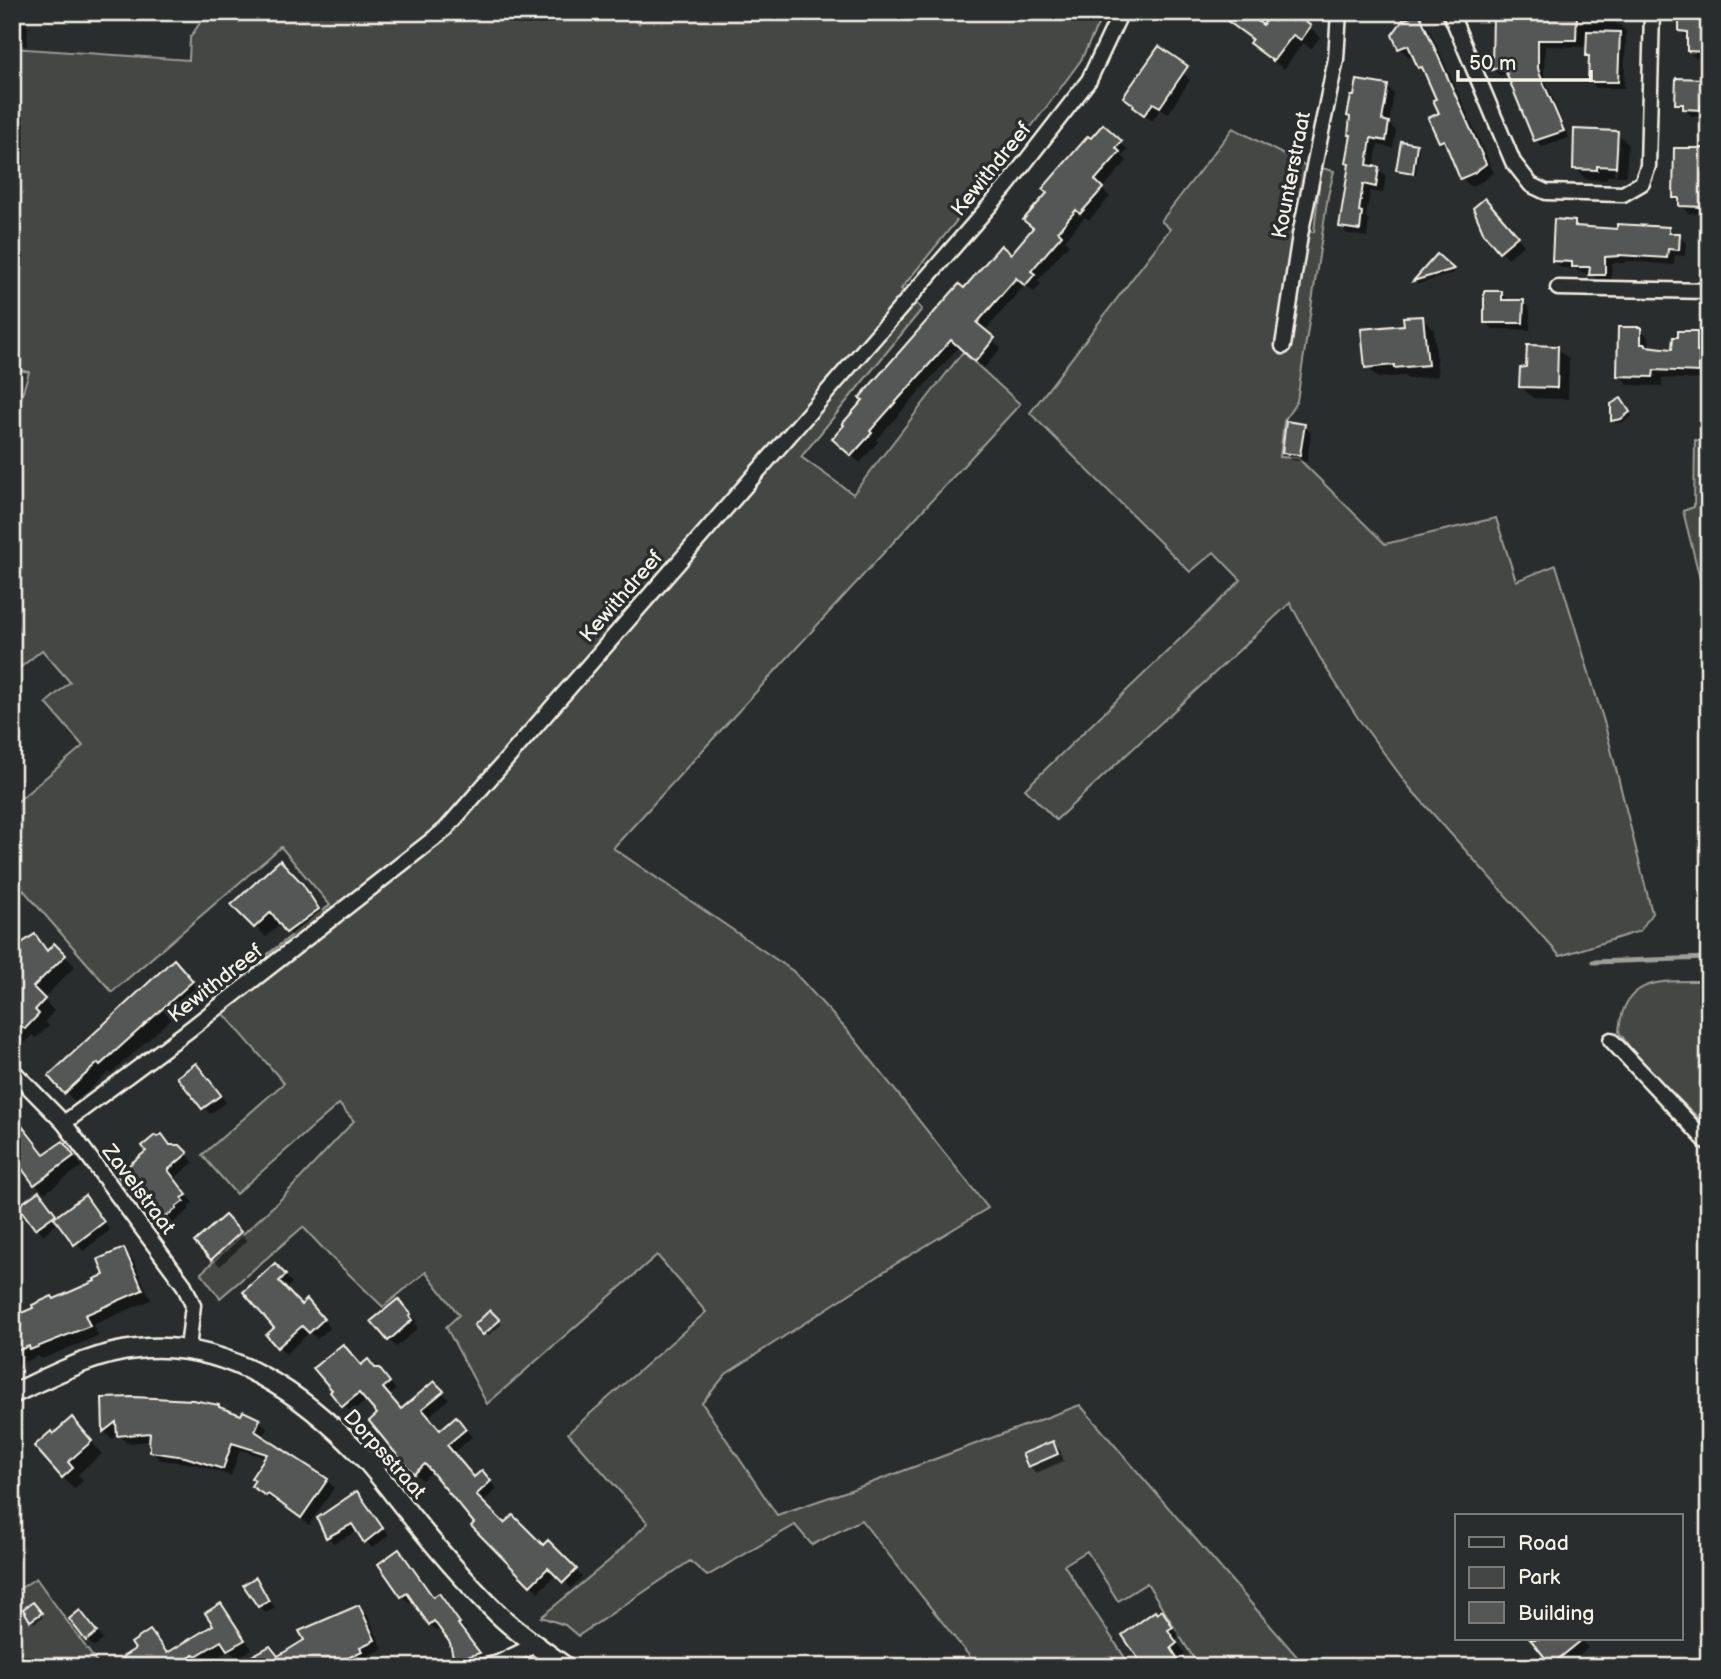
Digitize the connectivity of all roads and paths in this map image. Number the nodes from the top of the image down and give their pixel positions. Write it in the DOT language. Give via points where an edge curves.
graph roads {
  1 [pos="1121,12"];
  2 [pos="1339,12"];
  3 [pos="1450,12"];
  4 [pos="1652,12"];
  5 [pos="1558,288"];
  6 [pos="1709,291"];
  7 [pos="1283,346"];
  8 [pos="1611,1040"];
  9 [pos="12,1070"];
  10 [pos="64,1123"];
  11 [pos="1709,1143"];
  12 [pos="188,1349"];
  13 [pos="12,1394"];
  14 [pos="535,1645"];
  15 [pos="483,1667"];
  16 [pos="566,1667"];
  1 -- 10 [label="street, Kewithdreef" via="1089,80 1006,187 445,830"];
  2 -- 7 [label="street, Kounterstraat" via="1336,60 1300,235"];
  3 -- 4 [label="street" via="1513,162 1531,185 1546,192 1623,194 1642,183 1647,166"];
  5 -- 6 [label="street"];
  8 -- 11 [label="street"];
  9 -- 10 [label="street, Zavelstraat"];
  10 -- 12 [label="street, Zavelstraat" via="184,1285 194,1305"];
  12 -- 13 [label="street, Dorpsstraat" via="152,1347 94,1358"];
  12 -- 14 [label="street, Dorpsstraat" via="247,1367 323,1418 364,1458 492,1609"];
  14 -- 15 [label="street"];
  14 -- 16 [label="street, Dorpsstraat"];
}
